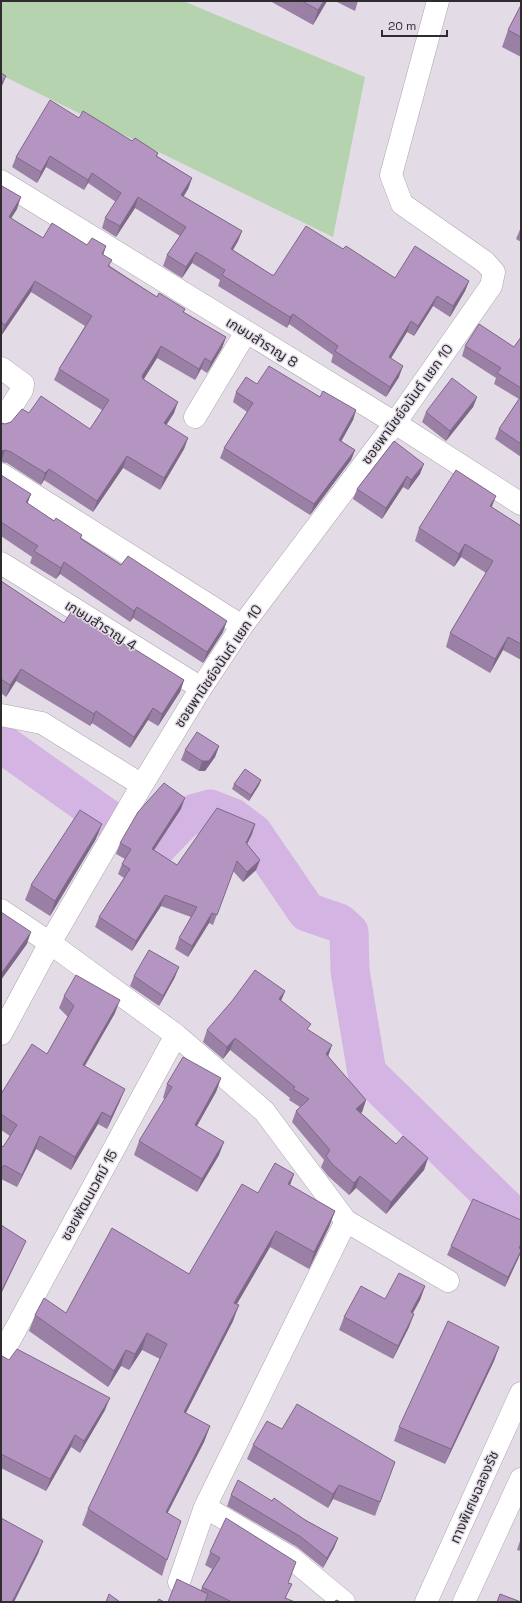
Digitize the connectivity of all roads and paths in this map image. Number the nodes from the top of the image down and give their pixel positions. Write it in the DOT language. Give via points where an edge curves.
graph roads {
  1 [pos="438,1"];
  2 [pos="1,181"];
  3 [pos="246,332"];
  4 [pos="1,368"];
  5 [pos="195,416"];
  6 [pos="1,423"];
  7 [pos="395,423"];
  8 [pos="1,474"];
  9 [pos="521,504"];
  10 [pos="1,563"];
  11 [pos="242,626"];
  12 [pos="201,688"];
  13 [pos="1,716"];
  14 [pos="137,794"];
  15 [pos="1,910"];
  16 [pos="50,943"];
  17 [pos="1,1034"];
  18 [pos="176,1035"];
  19 [pos="346,1221"];
  20 [pos="448,1281"];
  21 [pos="1,1356"];
  22 [pos="521,1393"];
  23 [pos="521,1479"];
  24 [pos="205,1507"];
  25 [pos="179,1582"];
  26 [pos="344,1602"];
  27 [pos="426,1602"];
  28 [pos="464,1602"];
  1 -- 7 [label="main road, ซอยพานิชย์อนันต์ แยก 10" via="391,175 402,204 486,262 494,272 492,286"];
  2 -- 3 [label="main road, เกษมสำราญ 8"];
  3 -- 5 [label="main road"];
  3 -- 7 [label="main road, เกษมสำราญ 8"];
  4 -- 6 [label="main road" via="23,384 22,390"];
  7 -- 9 [label="main road, เกษมสำราญ 8"];
  7 -- 11 [label="main road, ซอยพานิชย์อนันต์ แยก 10"];
  8 -- 11 [label="main road"];
  10 -- 12 [label="main road, เกษมสำราญ 4"];
  11 -- 12 [label="main road, ซอยพานิชย์อนันต์ แยก 10"];
  12 -- 14 [label="main road, ซอยพานิชย์อนันต์ แยก 10"];
  13 -- 14 [label="main road" via="42,723"];
  14 -- 16 [label="main road, ซอยพานิชย์อนันต์ แยก 10"];
  15 -- 16 [label="main road"];
  16 -- 17 [label="main road, ซอยพานิชย์อนันต์ แยก 10"];
  16 -- 18 [label="main road"];
  18 -- 19 [label="main road" via="264,1110"];
  18 -- 21 [label="main road, ซอยพัฒนเวศม์ 15"];
  19 -- 20 [label="main road"];
  19 -- 24 [label="main road"];
  22 -- 27 [label="main road, ทางพิเศษฉลองรัช"];
  23 -- 28 [label="main road"];
  24 -- 25 [label="main road"];
  24 -- 26 [label="main road" via="292,1558"];
}
